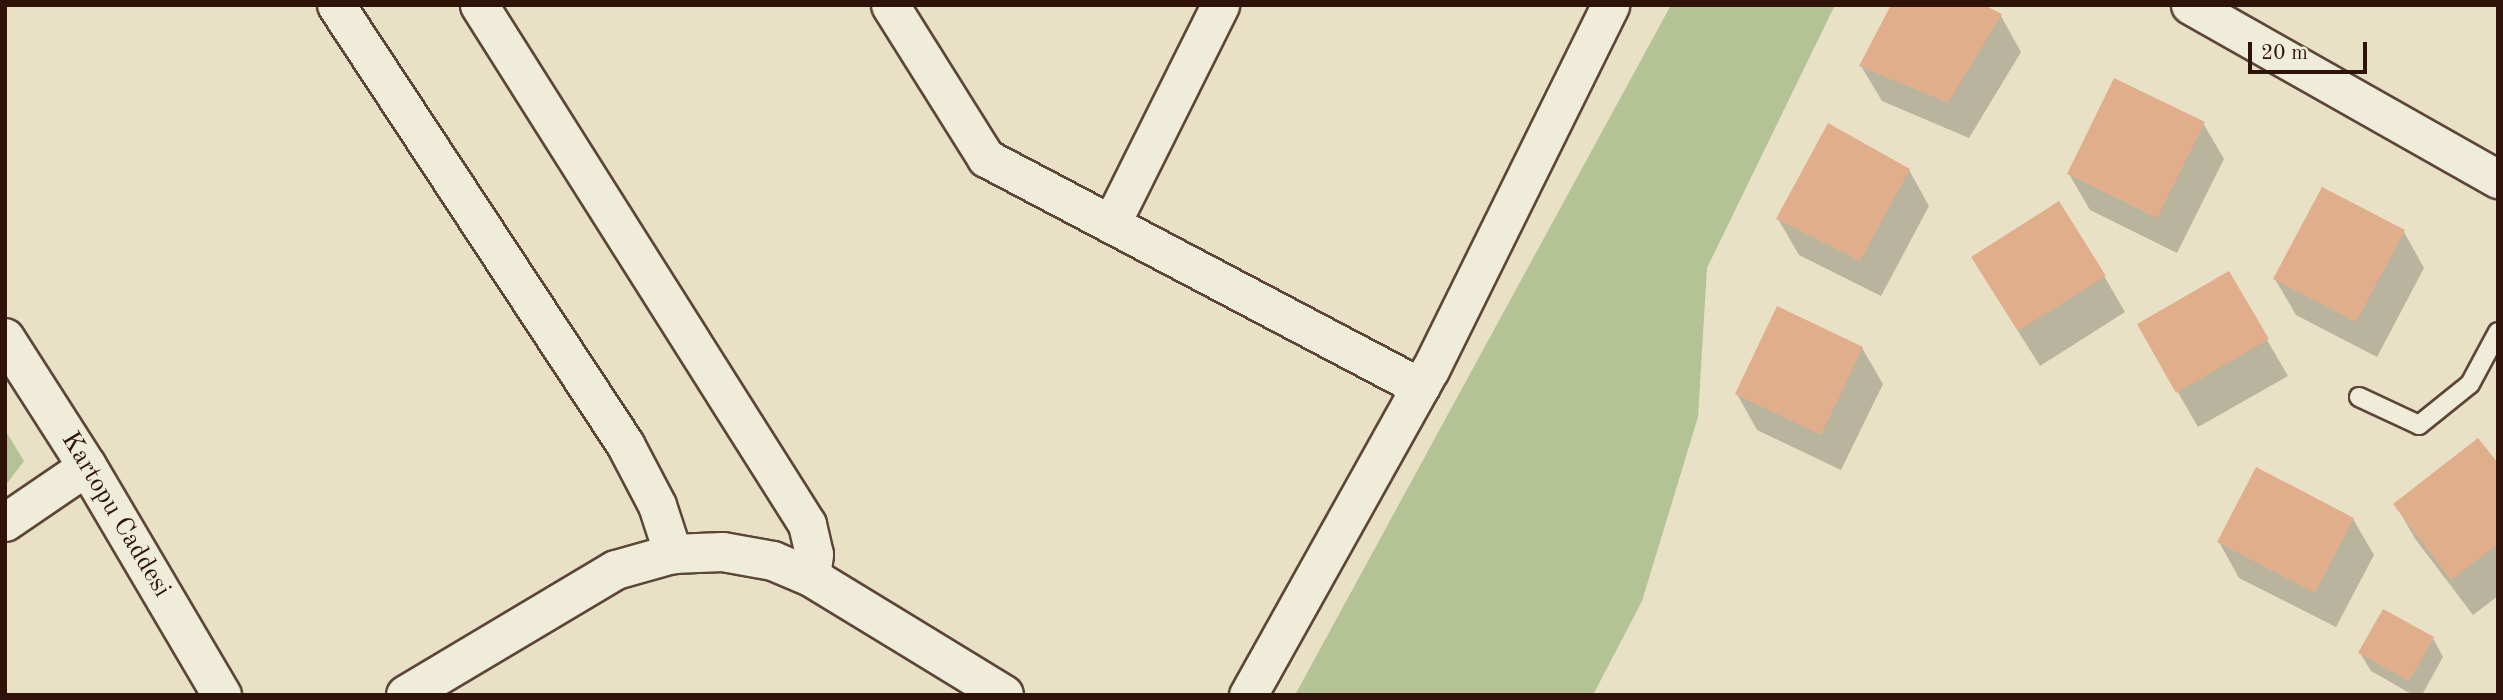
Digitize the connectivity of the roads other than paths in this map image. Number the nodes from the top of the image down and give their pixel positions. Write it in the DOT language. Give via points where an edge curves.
graph roads {
  1 [pos="336,5"];
  2 [pos="480,5"];
  3 [pos="890,5"];
  4 [pos="1220,5"];
  5 [pos="1610,5"];
  6 [pos="2190,5"];
  7 [pos="2498,179"];
  8 [pos="1111,224"];
  9 [pos="2498,332"];
  10 [pos="5,338"];
  11 [pos="1420,387"];
  12 [pos="2358,397"];
  13 [pos="87,466"];
  14 [pos="5,522"];
  15 [pos="673,554"];
  16 [pos="811,577"];
  17 [pos="222,695"];
  18 [pos="406,695"];
  19 [pos="1004,695"];
  20 [pos="1248,695"];
  1 -- 15 [label="street" via="625,444 657,505"];
  2 -- 16 [label="street" via="807,524 814,554"];
  3 -- 8 [label="street" via="986,158"];
  4 -- 8 [label="street"];
  5 -- 11 [label="street"];
  6 -- 7 [label="street"];
  8 -- 11 [label="street"];
  9 -- 12 [label="lane" via="2470,384 2419,425"];
  10 -- 13 [label="street, Kartopu Caddesi"];
  11 -- 20 [label="street"];
  13 -- 14 [label="street"];
  13 -- 17 [label="street, Kartopu Caddesi"];
  15 -- 16 [label="street" via="723,552 774,561"];
  15 -- 18 [label="street" via="616,570"];
  16 -- 19 [label="street"];
}
